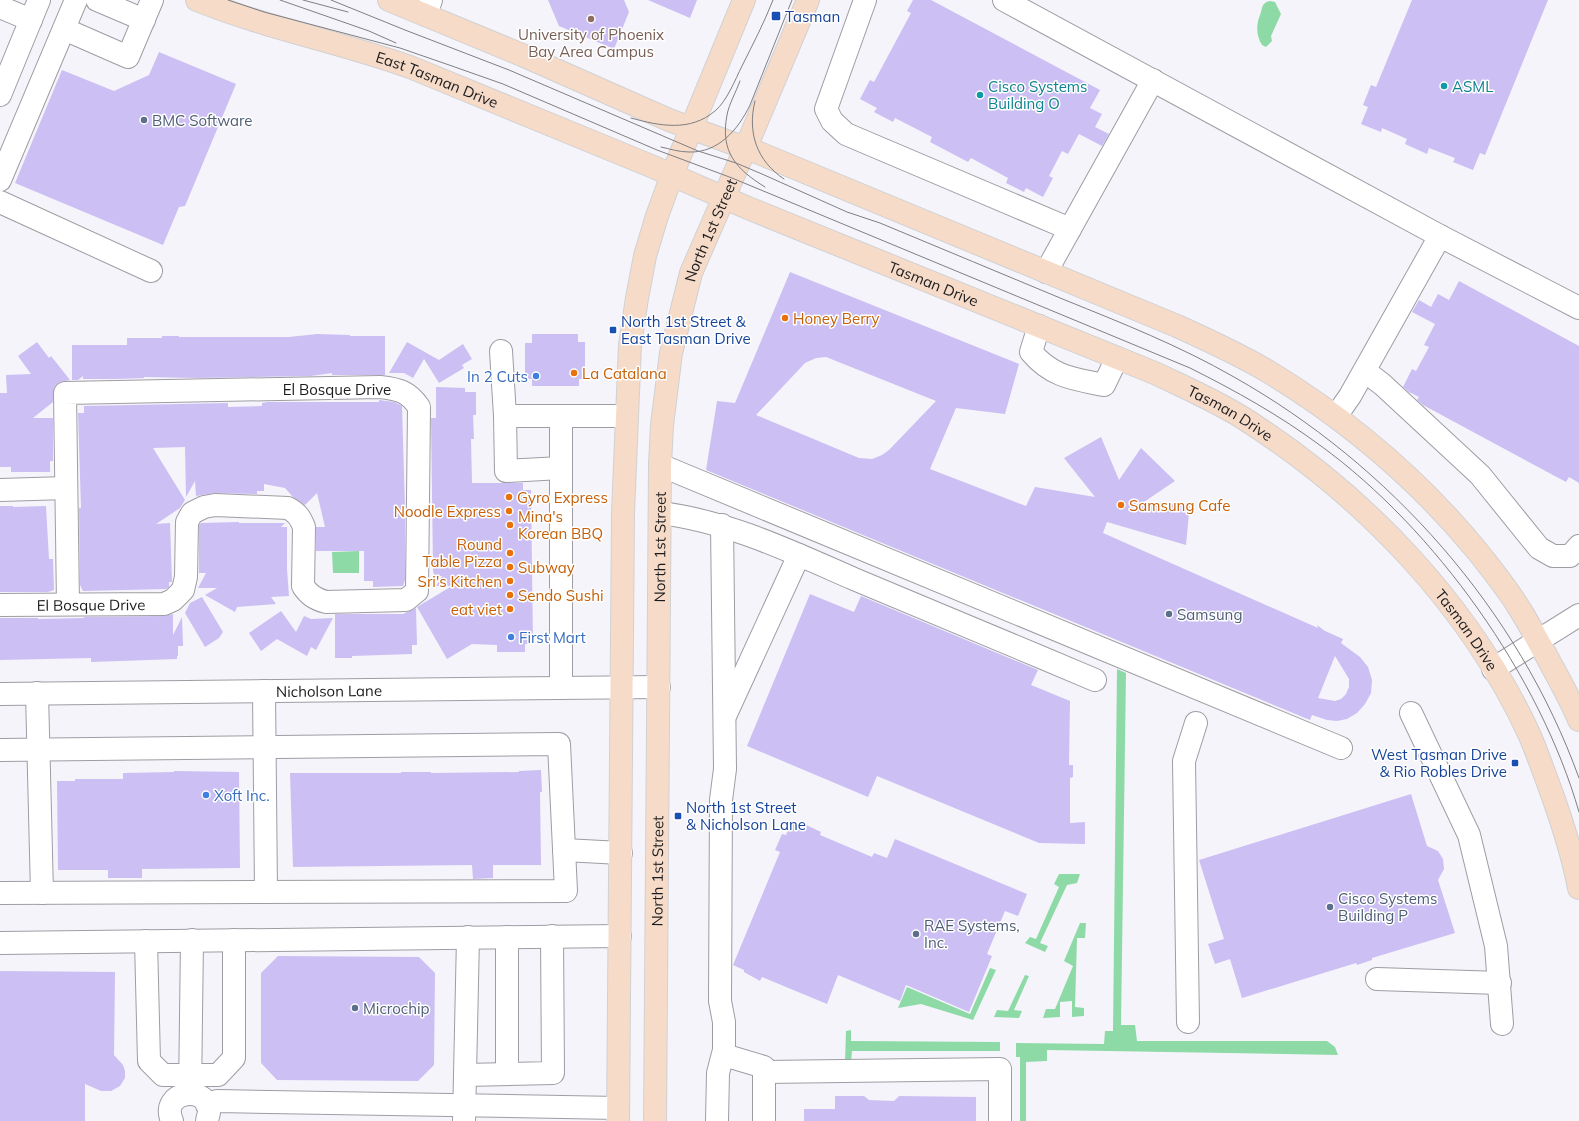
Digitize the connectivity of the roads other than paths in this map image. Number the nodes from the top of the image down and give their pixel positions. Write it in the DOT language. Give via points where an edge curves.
graph roads {
  1 [pos="39,0"];
  2 [pos="76,0"];
  3 [pos="97,0"];
  4 [pos="152,0"];
  5 [pos="197,0"];
  6 [pos="389,0"];
  7 [pos="744,0"];
  8 [pos="808,0"];
  9 [pos="865,0"];
  10 [pos="1004,0"];
  11 [pos="0,7"];
  12 [pos="428,8"];
  13 [pos="31,20"];
  14 [pos="144,20"];
  15 [pos="64,29"];
  16 [pos="1153,80"];
  17 [pos="0,96"];
  18 [pos="692,128"];
  19 [pos="746,149"];
  20 [pos="672,175"];
  21 [pos="0,180"];
  22 [pos="724,197"];
  23 [pos="0,202"];
  24 [pos="1070,229"];
  25 [pos="1440,236"];
  26 [pos="150,271"];
  27 [pos="1046,272"];
  28 [pos="1579,308"];
  29 [pos="1039,326"];
  30 [pos="501,351"];
  31 [pos="1117,358"];
  32 [pos="1365,370"];
  33 [pos="505,416"];
  34 [pos="561,416"];
  35 [pos="626,416"];
  36 [pos="1336,416"];
  37 [pos="660,465"];
  38 [pos="561,468"];
  39 [pos="66,488"];
  40 [pos="0,490"];
  41 [pos="660,513"];
  42 [pos="722,525"];
  43 [pos="1579,546"];
  44 [pos="799,556"];
  45 [pos="68,604"];
  46 [pos="0,605"];
  47 [pos="1579,615"];
  48 [pos="1538,641"];
  49 [pos="1493,669"];
  50 [pos="1095,680"];
  51 [pos="659,687"];
  52 [pos="561,688"];
  53 [pos="622,688"];
  54 [pos="264,691"];
  55 [pos="37,693"];
  56 [pos="0,694"];
  57 [pos="1411,713"];
  58 [pos="724,720"];
  59 [pos="1579,720"];
  60 [pos="1196,723"];
  61 [pos="264,747"];
  62 [pos="1341,748"];
  63 [pos="38,749"];
  64 [pos="0,750"];
  65 [pos="564,850"];
  66 [pos="621,853"];
  67 [pos="1579,888"];
  68 [pos="266,892"];
  69 [pos="0,893"];
  70 [pos="42,893"];
  71 [pos="552,936"];
  72 [pos="620,936"];
  73 [pos="468,937"];
  74 [pos="507,937"];
  75 [pos="192,940"];
  76 [pos="234,940"];
  77 [pos="146,941"];
  78 [pos="0,942"];
  79 [pos="1377,980"];
  80 [pos="1500,983"];
  81 [pos="1188,1022"];
  82 [pos="1502,1024"];
  83 [pos="724,1055"];
  84 [pos="765,1072"];
  85 [pos="508,1074"];
  86 [pos="465,1075"];
  87 [pos="203,1105"];
  88 [pos="464,1113"];
  89 [pos="618,1114"];
  90 [pos="172,1121"];
  91 [pos="655,1121"];
  92 [pos="717,1121"];
  93 [pos="764,1121"];
  94 [pos="1000,1121"];
  1 -- 13 [label="street"];
  2 -- 15 [label="street"];
  3 -- 14 [label="street"];
  4 -- 14 [label="street"];
  5 -- 20 [label="main road, East Tasman Drive" via="233,14 376,54"];
  6 -- 12 [label="main road"];
  7 -- 18 [label="main road"];
  8 -- 19 [label="main road, North 1st Street"];
  9 -- 24 [label="street" via="826,109 832,121 846,134"];
  10 -- 16 [label="street"];
  11 -- 13 [label="street"];
  12 -- 18 [label="main road" via="522,55"];
  13 -- 17 [label="street"];
  14 -- 15 [label="street" via="128,57"];
  15 -- 21 [label="street"];
  16 -- 24 [label="street"];
  16 -- 25 [label="street"];
  18 -- 19 [label="main road"];
  18 -- 20 [label="main road"];
  19 -- 22 [label="main road, North 1st Street"];
  19 -- 27 [label="main road"];
  20 -- 22 [label="main road, Tasman Drive"];
  20 -- 35 [label="main road" via="653,229 637,298 630,345"];
  22 -- 29 [label="main road, Tasman Drive"];
  22 -- 37 [label="main road, North 1st Street" via="691,273 678,320 666,391"];
  23 -- 26 [label="street"];
  24 -- 27 [label="street"];
  25 -- 28 [label="street"];
  25 -- 32 [label="street"];
  27 -- 36 [label="main road" via="1222,347 1268,371"];
  29 -- 31 [label="main road, Tasman Drive"];
  29 -- 31 [label="street" via="1031,352 1040,362 1063,376 1104,385"];
  30 -- 33 [label="street"];
  31 -- 49 [label="main road, Tasman Drive" via="1242,417 1322,474 1365,512 1422,571"];
  32 -- 36 [label="street"];
  32 -- 43 [label="street" via="1480,476 1539,548 1553,556 1570,556"];
  33 -- 34 [label="street"];
  33 -- 38 [label="street" via="506,471"];
  34 -- 35 [label="street"];
  34 -- 38 [label="street"];
  35 -- 53 [label="main road"];
  36 -- 48 [label="main road" via="1397,466 1433,501 1494,573 1519,607"];
  37 -- 41 [label="main road, North 1st Street"];
  37 -- 62 [label="street"];
  38 -- 52 [label="street"];
  39 -- 40 [label="street"];
  39 -- 45 [label="street"];
  39 -- 45 [label="street, El Bosque Drive" via="65,394 380,387 398,389 409,395 419,407 417,591 406,600 317,600 308,594 303,586 304,527 294,511 288,508 215,505 192,513 187,522 186,577 183,590 173,600 164,604"];
  41 -- 42 [label="street"];
  41 -- 51 [label="main road, North 1st Street"];
  42 -- 44 [label="street"];
  42 -- 58 [label="street"];
  44 -- 50 [label="street"];
  44 -- 58 [label="street"];
  45 -- 46 [label="street, El Bosque Drive"];
  47 -- 48 [label="street"];
  48 -- 49 [label="street"];
  48 -- 59 [label="main road"];
  49 -- 67 [label="main road, Tasman Drive" via="1509,694 1530,737 1561,821"];
  51 -- 53 [label="street, Nicholson Lane"];
  51 -- 91 [label="main road, North 1st Street"];
  52 -- 53 [label="street, Nicholson Lane"];
  52 -- 54 [label="street, Nicholson Lane"];
  53 -- 66 [label="main road"];
  54 -- 55 [label="street, Nicholson Lane"];
  54 -- 61 [label="street"];
  55 -- 56 [label="street, Nicholson Lane"];
  55 -- 63 [label="street"];
  57 -- 80 [label="street" via="1469,835 1496,946"];
  58 -- 83 [label="street" via="720,1001 724,1022"];
  60 -- 81 [label="street" via="1184,761"];
  61 -- 63 [label="street"];
  61 -- 65 [label="street" via="559,744"];
  61 -- 68 [label="street"];
  63 -- 64 [label="street"];
  63 -- 70 [label="street"];
  65 -- 66 [label="street"];
  65 -- 68 [label="street" via="566,891"];
  66 -- 72 [label="main road"];
  68 -- 70 [label="street"];
  69 -- 70 [label="street"];
  71 -- 72 [label="street"];
  71 -- 74 [label="street"];
  71 -- 85 [label="street" via="553,1073"];
  72 -- 89 [label="main road"];
  73 -- 74 [label="street"];
  73 -- 76 [label="street"];
  73 -- 86 [label="street"];
  74 -- 85 [label="street"];
  75 -- 76 [label="street"];
  75 -- 77 [label="street"];
  75 -- 87 [label="street"];
  76 -- 87 [label="street" via="234,1058 218,1075"];
  77 -- 78 [label="street"];
  77 -- 87 [label="street" via="149,1061 163,1075"];
  79 -- 80 [label="street"];
  80 -- 82 [label="street"];
  83 -- 84 [label="street" via="764,1067"];
  83 -- 92 [label="street" via="718,1073"];
  84 -- 93 [label="street"];
  84 -- 94 [label="street" via="1000,1069"];
  85 -- 86 [label="street"];
  86 -- 88 [label="street"];
  87 -- 88 [label="street" via="217,1101"];
  87 -- 90 [label="street" via="185,1093 175,1099 170,1109"];
  88 -- 89 [label="street"];
}
